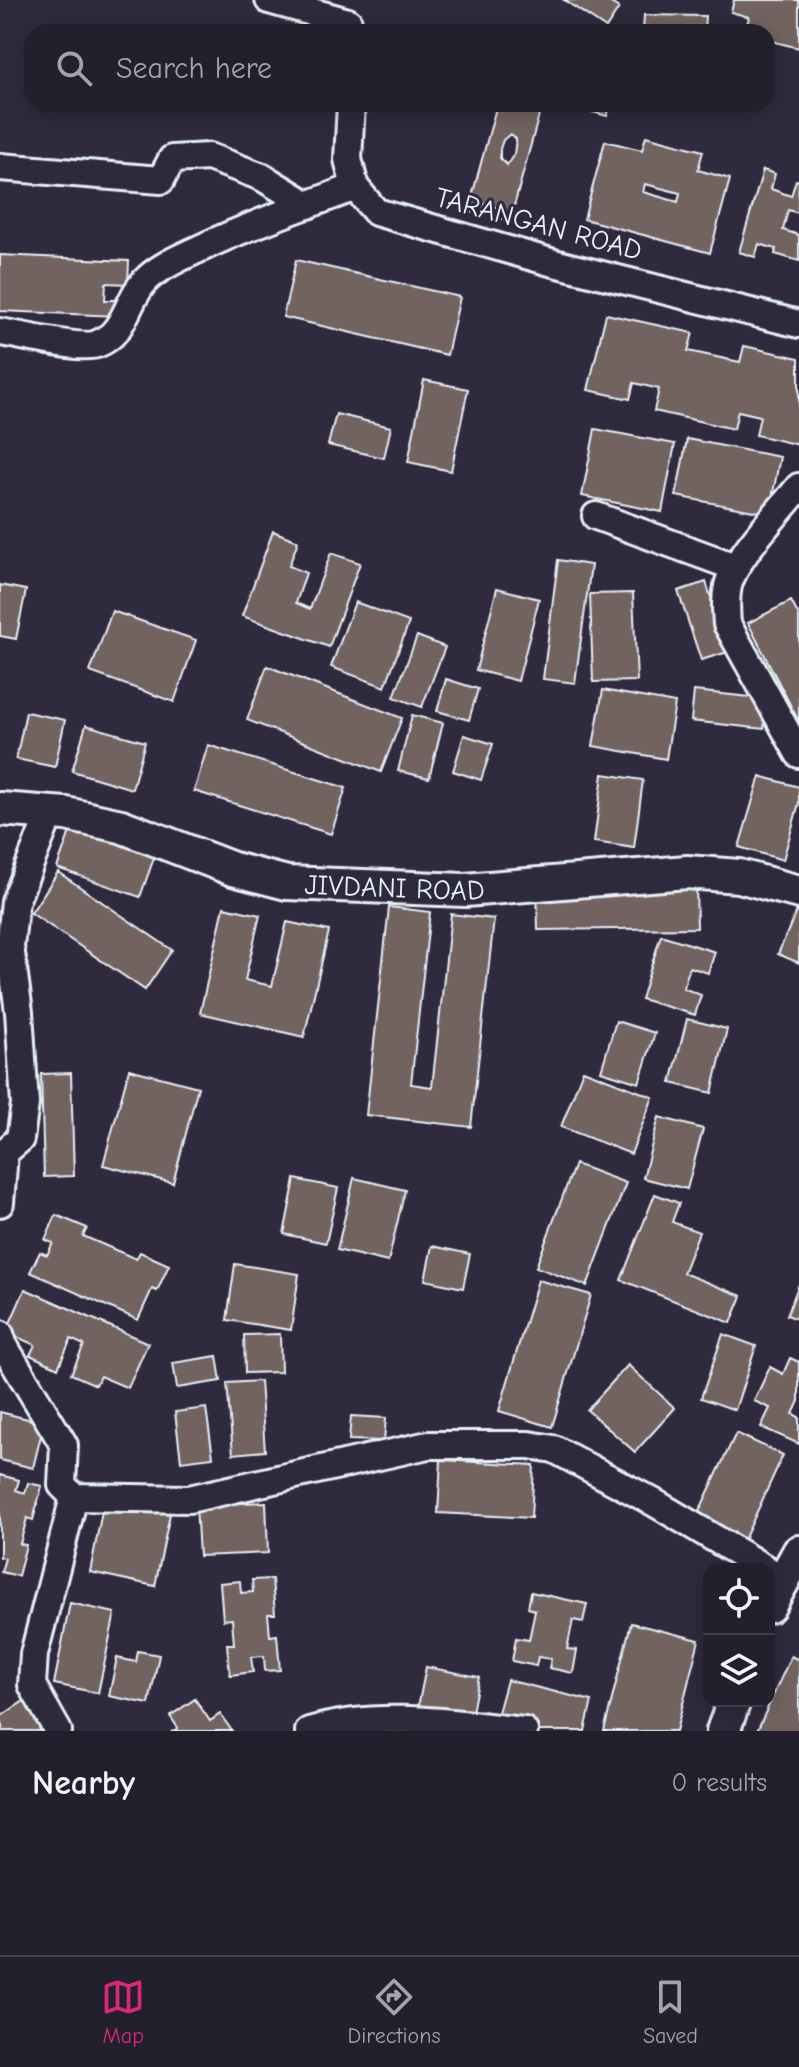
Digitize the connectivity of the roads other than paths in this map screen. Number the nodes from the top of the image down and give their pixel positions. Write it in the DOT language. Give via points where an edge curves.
graph roads {
  1 [pos="269,0"];
  2 [pos="348,24"];
  3 [pos="351,112"];
  4 [pos="0,167"];
  5 [pos="355,187"];
  6 [pos="308,205"];
  7 [pos="799,324"];
  8 [pos="0,332"];
  9 [pos="799,487"];
  10 [pos="596,516"];
  11 [pos="735,567"];
  12 [pos="799,754"];
  13 [pos="0,809"];
  14 [pos="50,813"];
  15 [pos="798,888"];
  16 [pos="2,1155"];
  17 [pos="0,1203"];
  18 [pos="0,1334"];
  19 [pos="74,1497"];
  20 [pos="799,1552"];
  21 [pos="745,1563"];
  22 [pos="775,1578"];
  23 [pos="732,1707"];
  24 [pos="58,1731"];
  25 [pos="309,1731"];
  26 [pos="524,1731"];
  27 [pos="723,1731"];
  1 -- 2 [label="street"];
  3 -- 5 [label="street" via="348,159"];
  4 -- 6 [label="street" via="161,180 172,159 209,157 262,177"];
  5 -- 6 [label="street"];
  5 -- 7 [label="street, TARANGAN ROAD" via="376,212"];
  6 -- 8 [label="street" via="231,234 148,278 110,339 93,346"];
  9 -- 11 [label="street"];
  10 -- 11 [label="street"];
  11 -- 12 [label="street" via="727,592 727,624"];
  13 -- 14 [label="main road, JIVDANI ROAD"];
  14 -- 15 [label="main road, JIVDANI ROAD" via="121,826 233,869 287,883 465,890 687,872"];
  14 -- 16 [label="street" via="15,902 10,946 25,1104 20,1139"];
  16 -- 17 [label="street"];
  18 -- 19 [label="street" via="64,1445 62,1485"];
  19 -- 21 [label="street" via="189,1499 428,1445 529,1445 554,1449 655,1503"];
  19 -- 24 [label="street" via="34,1654 32,1685"];
  20 -- 22 [label="main road"];
  23 -- 27 [label="main road"];
  25 -- 26 [label="street" via="397,1717"];
}
